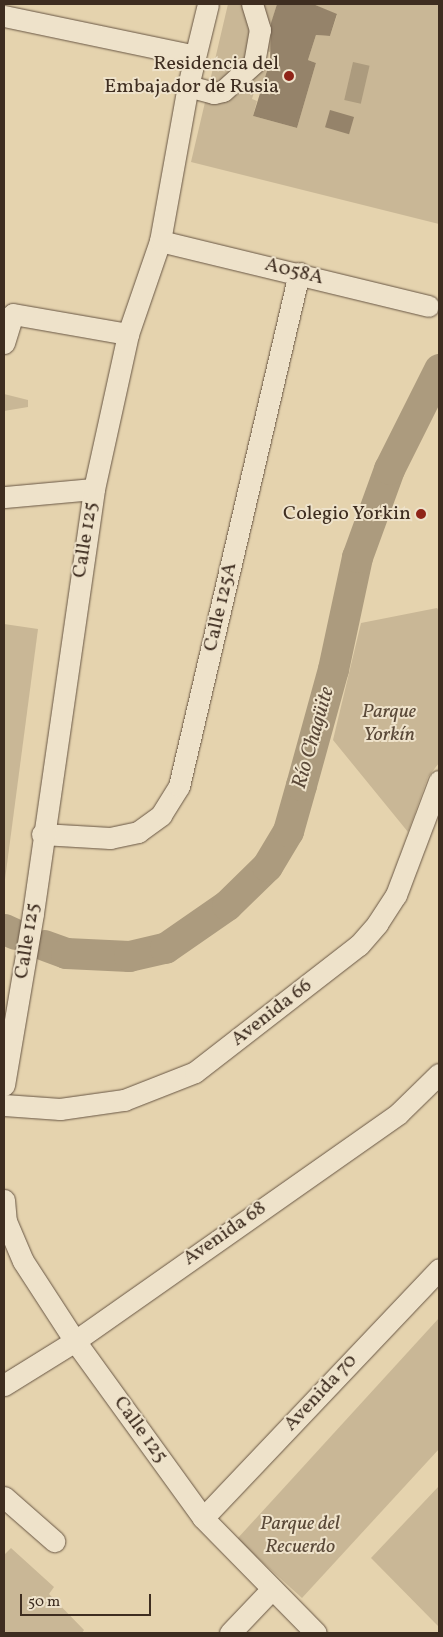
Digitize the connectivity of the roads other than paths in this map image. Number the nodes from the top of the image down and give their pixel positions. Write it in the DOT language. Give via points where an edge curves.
graph roads {
  1 [pos="208,4"];
  2 [pos="252,4"];
  3 [pos="4,16"];
  4 [pos="195,56"];
  5 [pos="188,86"];
  6 [pos="160,241"];
  7 [pos="299,273"];
  8 [pos="428,306"];
  9 [pos="128,334"];
  10 [pos="4,343"];
  11 [pos="94,489"];
  12 [pos="4,498"];
  13 [pos="439,781"];
  14 [pos="42,834"];
  15 [pos="6,1057"];
  16 [pos="439,1074"];
  17 [pos="4,1085"];
  18 [pos="4,1105"];
  19 [pos="4,1200"];
  20 [pos="5,1221"];
  21 [pos="439,1268"];
  22 [pos="75,1341"];
  23 [pos="4,1385"];
  24 [pos="4,1497"];
  25 [pos="203,1518"];
  26 [pos="54,1541"];
  27 [pos="271,1590"];
  28 [pos="230,1633"];
  29 [pos="316,1633"];
  1 -- 4 [label="street, Calle 125"];
  2 -- 5 [label="street" via="260,30 254,63 223,91 214,93"];
  3 -- 4 [label="street"];
  4 -- 5 [label="street, Calle 125"];
  5 -- 6 [label="street, Calle 125"];
  6 -- 7 [label="street, A058A"];
  6 -- 9 [label="street, Calle 125"];
  7 -- 8 [label="street, A058A"];
  7 -- 14 [label="street, Calle 125A" via="179,786 161,815 138,832 110,838"];
  9 -- 10 [label="street" via="13,314"];
  9 -- 11 [label="street, Calle 125"];
  11 -- 12 [label="street"];
  11 -- 14 [label="street, Calle 125"];
  13 -- 18 [label="street, Avenida 66" via="396,895 377,924 358,945 195,1072 124,1100 60,1109"];
  14 -- 15 [label="street, Calle 125" via="33,913"];
  15 -- 17 [label="street, Calle 125"];
  16 -- 22 [label="street, Avenida 68" via="399,1113"];
  19 -- 20 [label="street, Calle 125"];
  20 -- 22 [label="street, Calle 125" via="23,1260"];
  21 -- 25 [label="street, Avenida 70"];
  22 -- 23 [label="street, Avenida 68"];
  22 -- 25 [label="street, Calle 125"];
  24 -- 26 [label="street"];
  25 -- 27 [label="street, Calle 125"];
  27 -- 28 [label="street"];
  27 -- 29 [label="street, Calle 125"];
}
